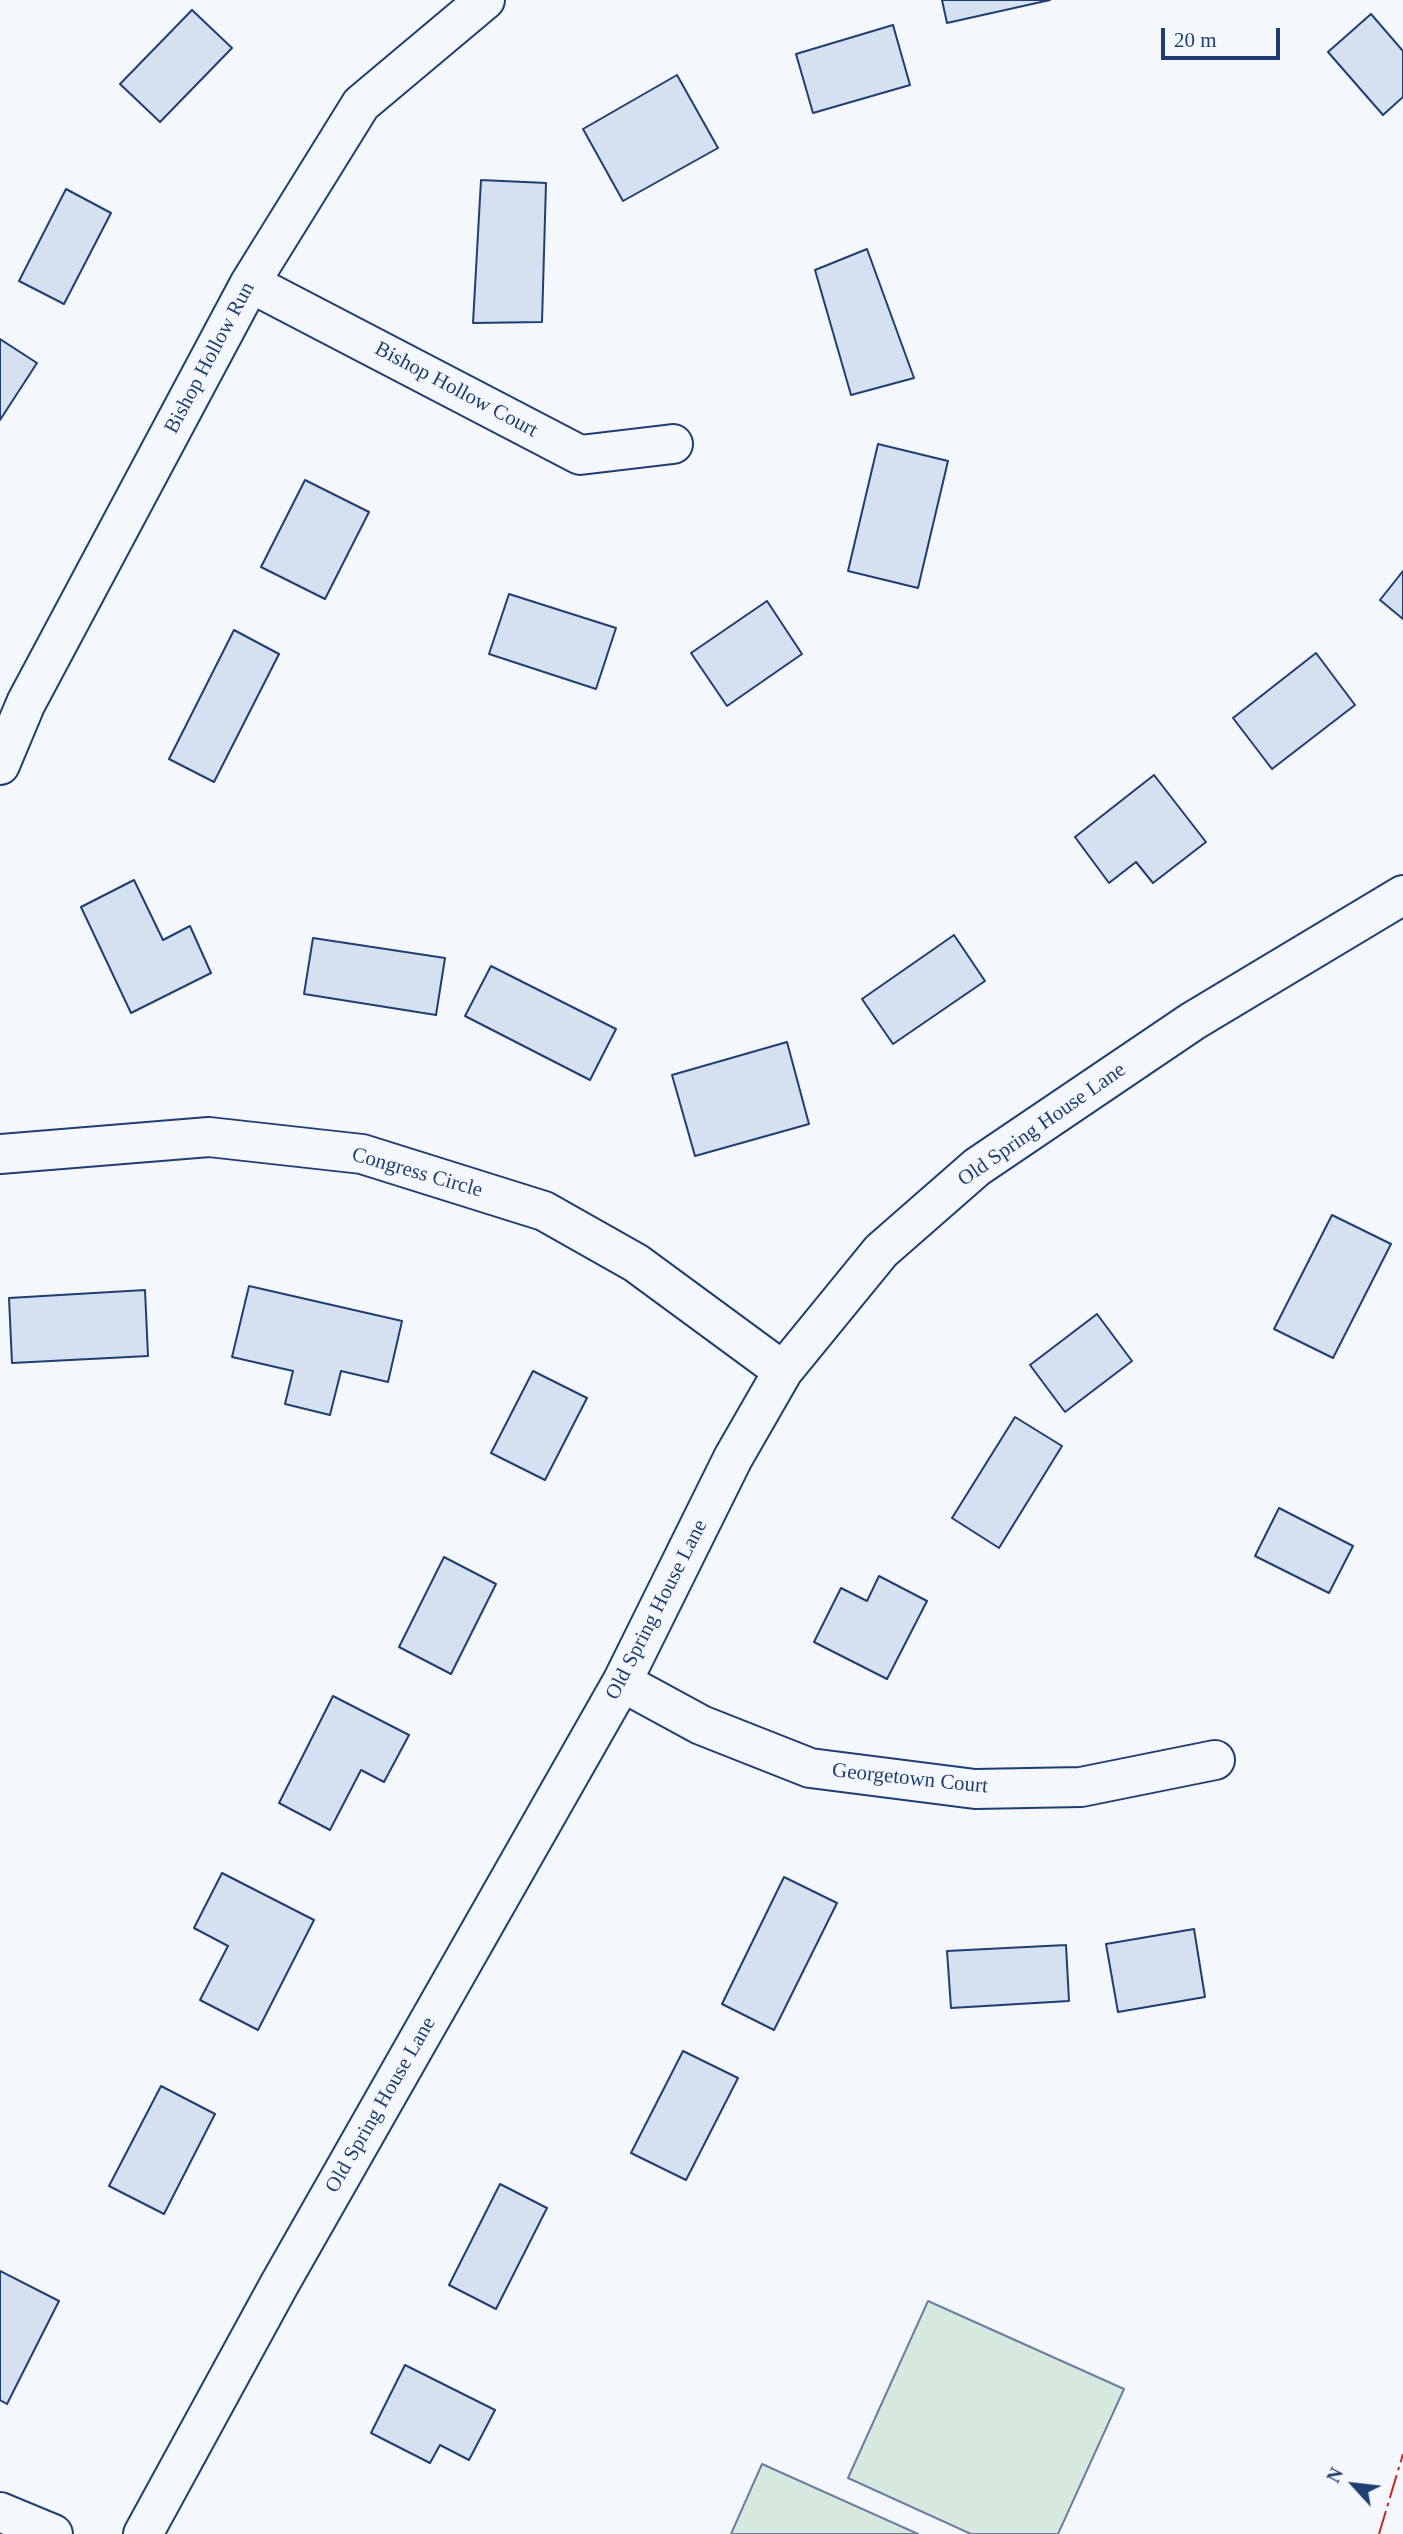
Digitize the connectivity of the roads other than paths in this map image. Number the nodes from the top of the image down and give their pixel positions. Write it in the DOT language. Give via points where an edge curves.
graph roads {
  1 [pos="485,0"];
  2 [pos="250,283"];
  3 [pos="673,444"];
  4 [pos="0,765"];
  5 [pos="1403,895"];
  6 [pos="0,1154"];
  7 [pos="783,1371"];
  8 [pos="622,1682"];
  9 [pos="1215,1760"];
  10 [pos="0,2512"];
  11 [pos="53,2534"];
  12 [pos="143,2534"];
  1 -- 2 [label="street, Bishop Hollow Run" via="361,104"];
  2 -- 3 [label="street, Bishop Hollow Court" via="580,455"];
  2 -- 4 [label="street, Bishop Hollow Run" via="26,703"];
  5 -- 7 [label="street, Old Spring House Lane" via="1193,1021 977,1167 881,1251"];
  6 -- 7 [label="street, Congress Circle" via="209,1137 362,1154 544,1211 636,1263"];
  7 -- 8 [label="street, Old Spring House Lane" via="733,1458"];
  8 -- 9 [label="street, Georgetown Court" via="701,1725 824,1770 975,1789 1081,1787"];
  8 -- 12 [label="street, Old Spring House Lane"];
  10 -- 11 [label="street"];
}
